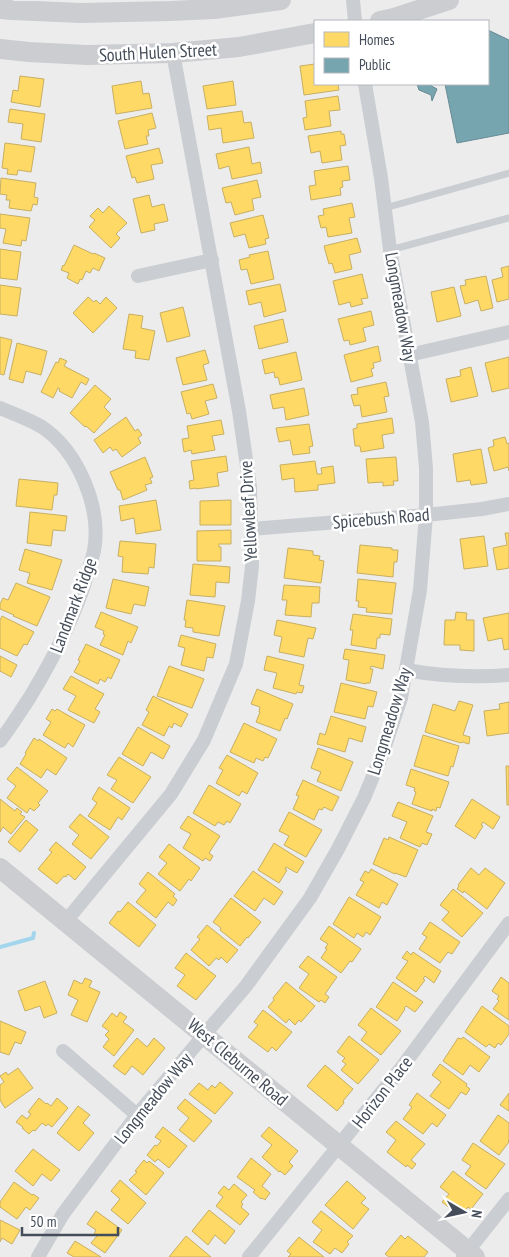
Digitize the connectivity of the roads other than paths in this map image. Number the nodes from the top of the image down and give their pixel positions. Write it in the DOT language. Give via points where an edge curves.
graph roads {
  1 [pos="281,0"];
  2 [pos="353,0"];
  3 [pos="449,0"];
  4 [pos="170,6"];
  5 [pos="0,9"];
  6 [pos="355,20"];
  7 [pos="385,20"];
  8 [pos="314,34"];
  9 [pos="0,49"];
  10 [pos="173,53"];
  11 [pos="365,85"];
  12 [pos="509,173"];
  13 [pos="385,208"];
  14 [pos="509,218"];
  15 [pos="390,250"];
  16 [pos="212,260"];
  17 [pos="138,276"];
  18 [pos="509,332"];
  19 [pos="409,355"];
  20 [pos="0,408"];
  21 [pos="509,504"];
  22 [pos="426,515"];
  23 [pos="252,529"];
  24 [pos="406,670"];
  25 [pos="509,675"];
  26 [pos="0,741"];
  27 [pos="0,868"];
  28 [pos="66,921"];
  29 [pos="509,923"];
  30 [pos="205,1034"];
  31 [pos="64,1051"];
  32 [pos="138,1115"];
  33 [pos="339,1146"];
  34 [pos="509,1199"];
  35 [pos="469,1255"];
  36 [pos="38,1257"];
  37 [pos="250,1257"];
  1 -- 4 [label="main road" via="214,9"];
  2 -- 6 [label="street"];
  3 -- 7 [label="main road"];
  4 -- 5 [label="main road" via="81,13"];
  8 -- 10 [label="main road, South Hulen Street" via="239,47"];
  9 -- 10 [label="main road, South Hulen Street" via="88,55"];
  10 -- 16 [label="street, Yellowleaf Drive"];
  11 -- 13 [label="street, Longmeadow Way"];
  12 -- 13 [label="lane"];
  13 -- 15 [label="street, Longmeadow Way"];
  14 -- 15 [label="lane"];
  15 -- 19 [label="street, Longmeadow Way"];
  16 -- 17 [label="street"];
  16 -- 23 [label="street, Yellowleaf Drive" via="239,411 250,487"];
  18 -- 19 [label="street"];
  19 -- 22 [label="street, Longmeadow Way" via="422,422"];
  20 -- 26 [label="street, Landmark Ridge" via="42,427 58,441 76,464 88,491 96,524 94,551 72,618 49,665"];
  21 -- 22 [label="street, Spicebush Road"];
  22 -- 23 [label="street, Spicebush Road"];
  22 -- 24 [label="street, Longmeadow Way" via="420,590"];
  23 -- 28 [label="street, Yellowleaf Drive" via="248,601 236,664 204,740 171,794"];
  24 -- 25 [label="street" via="433,675"];
  24 -- 30 [label="street, Longmeadow Way" via="383,752 338,849 310,898 264,962"];
  27 -- 28 [label="main road, West Cleburne Road"];
  28 -- 30 [label="main road, West Cleburne Road"];
  29 -- 33 [label="street, Horizon Place"];
  30 -- 32 [label="street, Longmeadow Way"];
  30 -- 33 [label="main road, West Cleburne Road"];
  31 -- 32 [label="street"];
  32 -- 36 [label="street, Longmeadow Way" via="63,1214"];
  33 -- 35 [label="main road, West Cleburne Road"];
  33 -- 37 [label="street, Horizon Place"];
  34 -- 35 [label="street"];
}
